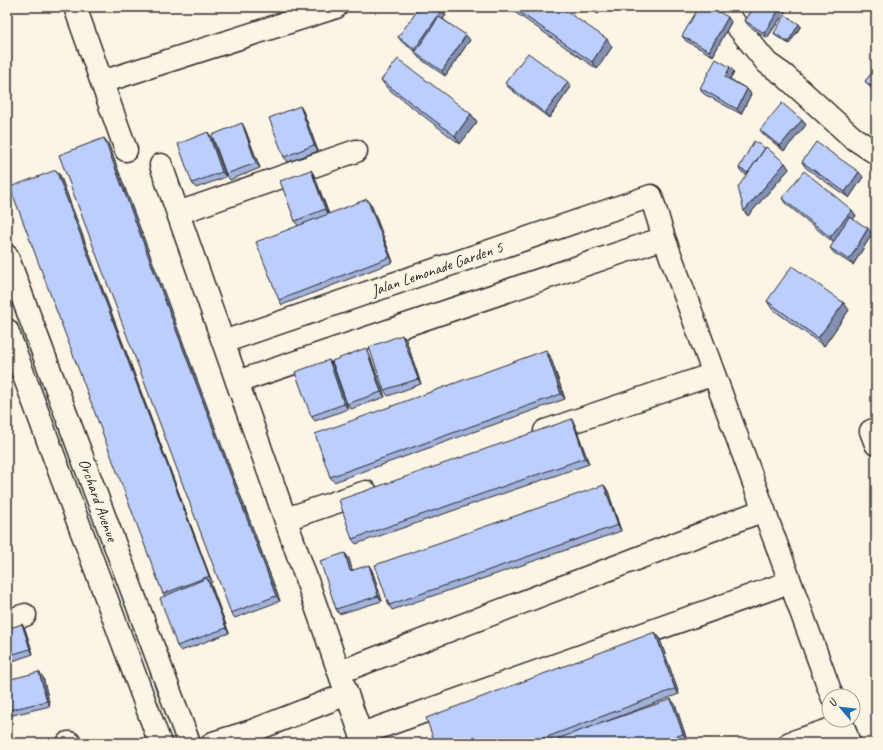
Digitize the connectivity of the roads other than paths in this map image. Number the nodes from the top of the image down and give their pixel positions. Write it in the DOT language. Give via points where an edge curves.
graph roads {
  1 [pos="75,7"];
  2 [pos="336,7"];
  3 [pos="718,7"];
  4 [pos="102,82"];
  5 [pos="126,150"];
  6 [pos="356,151"];
  7 [pos="876,153"];
  8 [pos="161,165"];
  9 [pos="178,213"];
  10 [pos="664,238"];
  11 [pos="7,256"];
  12 [pos="7,330"];
  13 [pos="223,342"];
  14 [pos="714,374"];
  15 [pos="237,382"];
  16 [pos="876,429"];
  17 [pos="526,437"];
  18 [pos="876,444"];
  19 [pos="383,486"];
  20 [pos="764,510"];
  21 [pos="286,519"];
  22 [pos="790,582"];
  23 [pos="340,672"];
  24 [pos="829,688"];
  25 [pos="347,694"];
  26 [pos="844,729"];
  27 [pos="363,739"];
  28 [pos="160,743"];
  29 [pos="189,743"];
  30 [pos="212,743"];
  31 [pos="790,743"];
  1 -- 4 [label="street"];
  2 -- 4 [label="street"];
  3 -- 7 [label="street" via="733,21 767,63 784,75 852,137"];
  4 -- 5 [label="street"];
  6 -- 9 [label="street"];
  8 -- 9 [label="street"];
  9 -- 13 [label="street"];
  10 -- 13 [label="street, Jalan Lemonade Garden 5" via="652,196"];
  10 -- 14 [label="street"];
  10 -- 15 [label="street"];
  11 -- 29 [label="street, Orchard Avenue"];
  12 -- 28 [label="street, Orchard Avenue"];
  13 -- 15 [label="street"];
  14 -- 17 [label="street"];
  14 -- 20 [label="street"];
  15 -- 21 [label="street"];
  16 -- 18 [label="street" via="872,431"];
  19 -- 21 [label="street"];
  20 -- 22 [label="street"];
  20 -- 23 [label="street"];
  21 -- 23 [label="street"];
  22 -- 24 [label="street"];
  22 -- 27 [label="street"];
  23 -- 25 [label="street"];
  25 -- 27 [label="street"];
  25 -- 30 [label="street" via="252,731"];
  26 -- 31 [label="street"];
}
